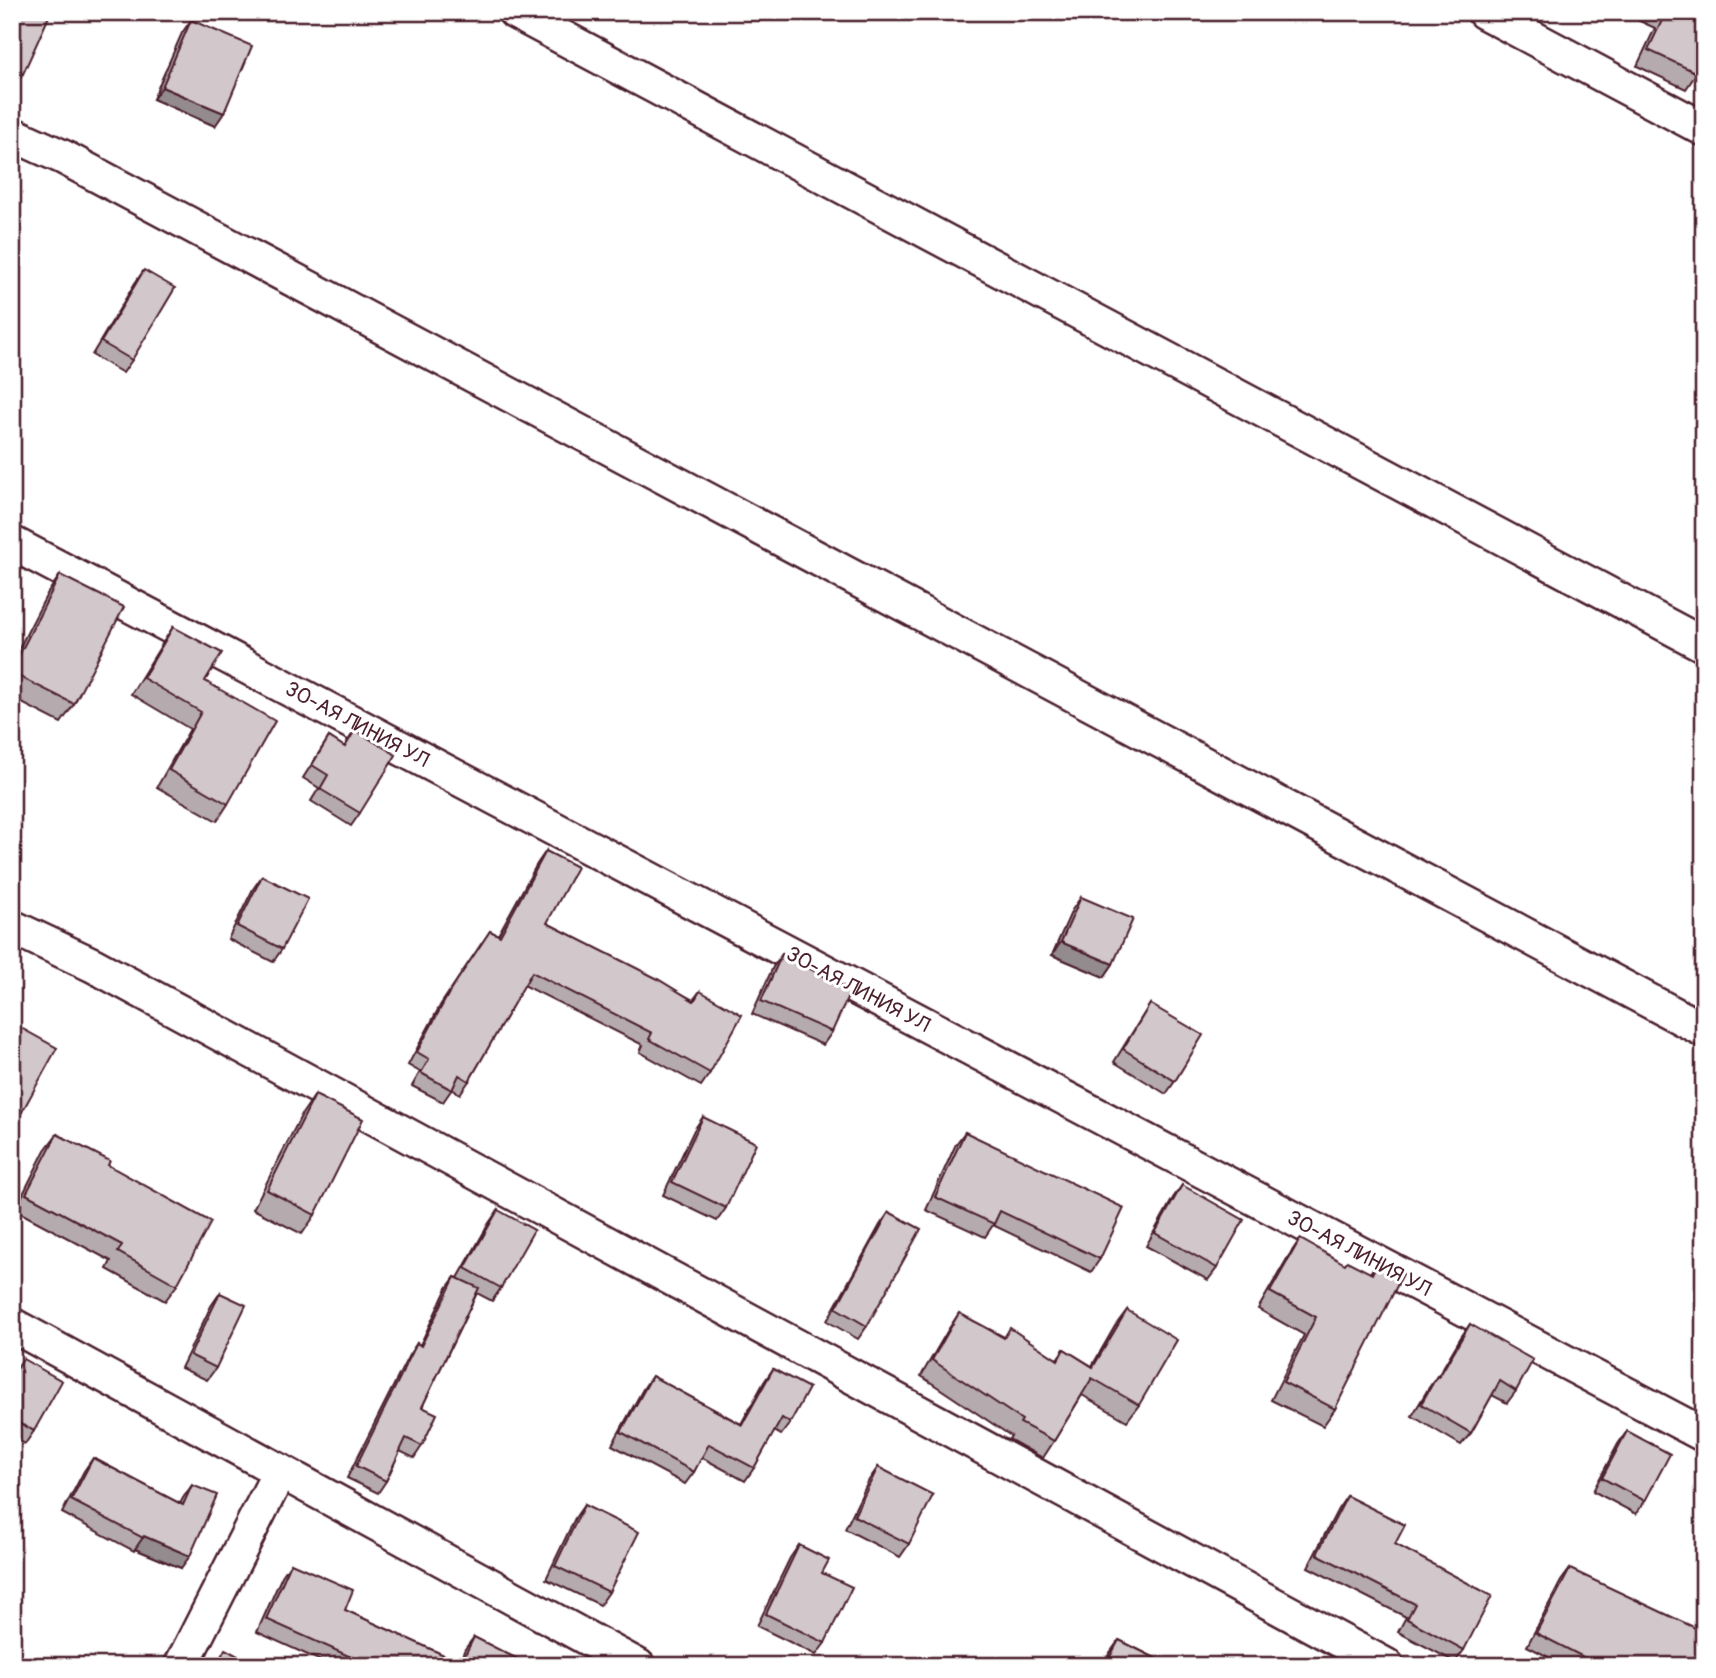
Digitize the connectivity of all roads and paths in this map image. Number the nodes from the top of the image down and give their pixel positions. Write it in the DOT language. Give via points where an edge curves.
graph roads {
  1 [pos="514,12"];
  2 [pos="1484,12"];
  3 [pos="1704,129"];
  4 [pos="12,134"];
  5 [pos="12,543"];
  6 [pos="1704,645"];
  7 [pos="12,927"];
  8 [pos="1704,1030"];
  9 [pos="12,1325"];
  10 [pos="1704,1435"];
  11 [pos="280,1471"];
  12 [pos="180,1666"];
  13 [pos="638,1666"];
  14 [pos="1387,1666"];
  1 -- 6 [label="street"];
  2 -- 3 [label="street"];
  4 -- 8 [label="street"];
  5 -- 10 [label="street, 30-АЯ ЛИНИЯ УЛ"];
  7 -- 14 [label="street" via="93,965"];
  9 -- 11 [label="street"];
  11 -- 12 [label="street"];
  11 -- 13 [label="street"];
}
